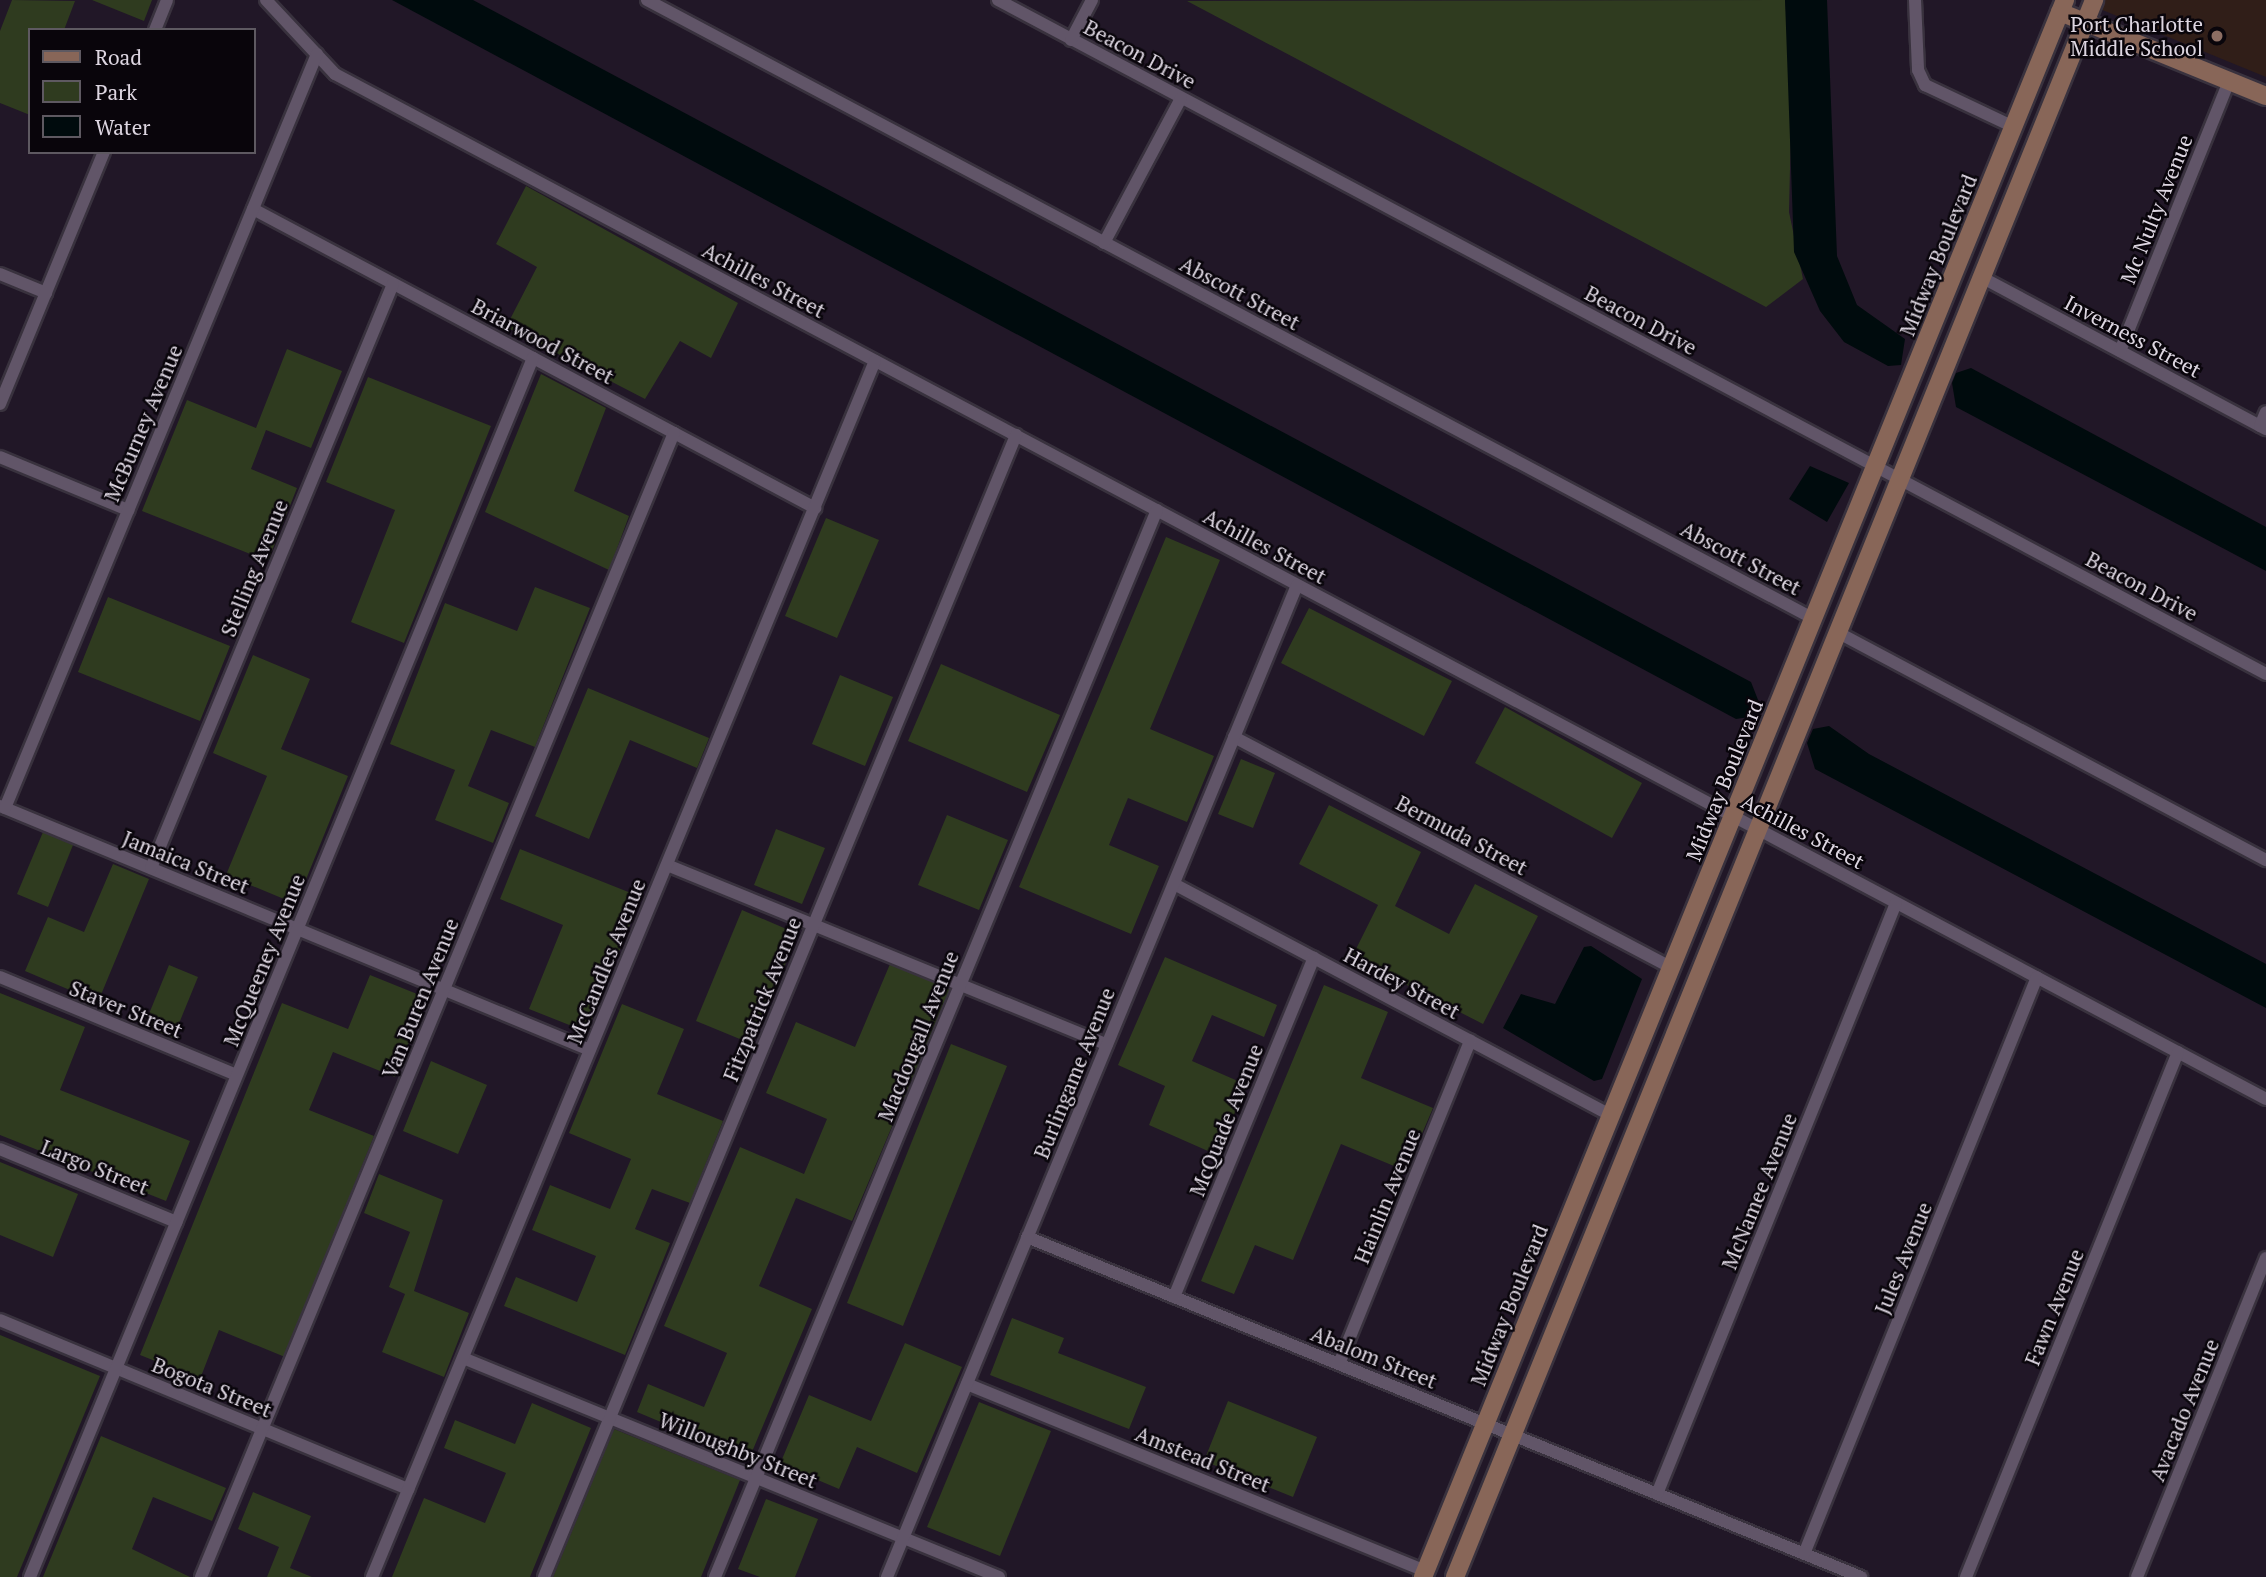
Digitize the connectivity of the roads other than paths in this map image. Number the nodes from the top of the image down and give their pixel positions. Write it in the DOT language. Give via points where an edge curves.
graph roads {
  1 [pos="167,0"];
  2 [pos="266,0"];
  3 [pos="647,0"];
  4 [pos="998,0"];
  5 [pos="1093,0"];
  6 [pos="1915,0"];
  7 [pos="2094,0"];
  8 [pos="664,4"];
  9 [pos="2062,6"];
  10 [pos="2085,22"];
  11 [pos="156,28"];
  12 [pos="1071,40"];
  13 [pos="317,54"];
  14 [pos="2229,81"];
  15 [pos="2266,96"];
  16 [pos="1181,98"];
  17 [pos="2014,127"];
  18 [pos="103,154"];
  19 [pos="253,209"];
  20 [pos="1104,243"];
  21 [pos="0,274"];
  22 [pos="1983,278"];
  23 [pos="393,284"];
  24 [pos="46,293"];
  25 [pos="2119,351"];
  26 [pos="533,358"];
  27 [pos="876,360"];
  28 [pos="0,404"];
  29 [pos="2266,412"];
  30 [pos="2263,427"];
  31 [pos="674,433"];
  32 [pos="1016,435"];
  33 [pos="0,457"];
  34 [pos="1877,467"];
  35 [pos="1899,480"];
  36 [pos="815,508"];
  37 [pos="128,510"];
  38 [pos="1157,510"];
  39 [pos="1297,584"];
  40 [pos="1814,619"];
  41 [pos="1837,632"];
  42 [pos="2266,674"];
  43 [pos="1234,737"];
  44 [pos="2,807"];
  45 [pos="1734,816"];
  46 [pos="1755,828"];
  47 [pos="2266,860"];
  48 [pos="667,865"];
  49 [pos="151,868"];
  50 [pos="1174,884"];
  51 [pos="1896,903"];
  52 [pos="813,925"];
  53 [pos="298,929"];
  54 [pos="1314,958"];
  55 [pos="1672,968"];
  56 [pos="0,977"];
  57 [pos="2037,977"];
  58 [pos="960,985"];
  59 [pos="444,989"];
  60 [pos="1470,1041"];
  61 [pos="1107,1045"];
  62 [pos="590,1050"];
  63 [pos="2178,1052"];
  64 [pos="237,1075"];
  65 [pos="2266,1099"];
  66 [pos="1612,1115"];
  67 [pos="0,1149"];
  68 [pos="176,1222"];
  69 [pos="1027,1237"];
  70 [pos="2266,1258"];
  71 [pos="1174,1297"];
  72 [pos="0,1320"];
  73 [pos="463,1358"];
  74 [pos="1339,1364"];
  75 [pos="116,1368"];
  76 [pos="967,1384"];
  77 [pos="609,1418"];
  78 [pos="1485,1423"];
  79 [pos="262,1429"];
  80 [pos="1512,1434"];
  81 [pos="756,1478"];
  82 [pos="408,1489"];
  83 [pos="1657,1494"];
  84 [pos="903,1538"];
  85 [pos="1804,1554"];
  86 [pos="1425,1574"];
  87 [pos="30,1577"];
  88 [pos="201,1577"];
  89 [pos="372,1577"];
  90 [pos="544,1577"];
  91 [pos="715,1577"];
  92 [pos="887,1577"];
  93 [pos="999,1577"];
  94 [pos="1455,1577"];
  95 [pos="1861,1577"];
  96 [pos="1966,1577"];
  97 [pos="2137,1577"];
  1 -- 11 [label="street"];
  2 -- 13 [label="street, Achilles Street"];
  3 -- 8 [label="street, Abscott Street"];
  4 -- 12 [label="street, Beacon Drive"];
  5 -- 12 [label="street"];
  6 -- 17 [label="street" via="1918,70 1925,85"];
  7 -- 10 [label="street"];
  8 -- 20 [label="street, Abscott Street"];
  9 -- 10 [label="street"];
  9 -- 17 [label="street, Midway Boulevard"];
  10 -- 14 [label="street"];
  10 -- 22 [label="street"];
  12 -- 16 [label="street, Beacon Drive"];
  13 -- 19 [label="street, McBurney Avenue"];
  13 -- 27 [label="street, Achilles Street" via="335,74"];
  14 -- 15 [label="street"];
  14 -- 25 [label="street, Mc Nulty Avenue"];
  16 -- 20 [label="street"];
  16 -- 34 [label="street, Beacon Drive"];
  17 -- 34 [label="street, Midway Boulevard"];
  18 -- 24 [label="street"];
  19 -- 23 [label="street, Briarwood Street"];
  19 -- 37 [label="street, McBurney Avenue"];
  20 -- 40 [label="street, Abscott Street"];
  21 -- 24 [label="street"];
  22 -- 25 [label="street, Inverness Street"];
  22 -- 35 [label="street"];
  23 -- 26 [label="street, Briarwood Street"];
  23 -- 49 [label="street, Stelling Avenue"];
  24 -- 28 [label="street"];
  25 -- 30 [label="street, Inverness Street"];
  26 -- 31 [label="street, Briarwood Street"];
  26 -- 53 [label="street, McQueeney Avenue"];
  27 -- 32 [label="street, Achilles Street"];
  27 -- 36 [label="street, McCandles Avenue"];
  29 -- 30 [label="street"];
  31 -- 36 [label="street, Briarwood Street"];
  31 -- 59 [label="street, Van Buren Avenue"];
  32 -- 38 [label="street, Achilles Street"];
  32 -- 52 [label="street, Fitzpatrick Avenue"];
  33 -- 37 [label="street"];
  34 -- 35 [label="street, Beacon Drive"];
  34 -- 40 [label="street, Midway Boulevard"];
  35 -- 41 [label="street"];
  35 -- 42 [label="street, Beacon Drive"];
  36 -- 48 [label="street, McCandles Avenue"];
  37 -- 44 [label="street, McBurney Avenue"];
  38 -- 39 [label="street, Achilles Street"];
  38 -- 58 [label="street, Macdougall Avenue"];
  39 -- 43 [label="street, Burlingame Avenue"];
  39 -- 45 [label="street, Achilles Street"];
  40 -- 45 [label="street, Midway Boulevard"];
  41 -- 46 [label="street"];
  41 -- 47 [label="street"];
  43 -- 50 [label="street, Burlingame Avenue"];
  43 -- 55 [label="street, Bermuda Street"];
  44 -- 49 [label="street, Jamaica Street"];
  45 -- 46 [label="street, Achilles Street"];
  45 -- 55 [label="street, Midway Boulevard"];
  46 -- 51 [label="street, Achilles Street"];
  46 -- 80 [label="street"];
  48 -- 52 [label="street"];
  48 -- 62 [label="street, McCandles Avenue"];
  49 -- 53 [label="street, Jamaica Street"];
  50 -- 54 [label="street, Hardey Street"];
  50 -- 61 [label="street, Burlingame Avenue"];
  51 -- 57 [label="street, Achilles Street"];
  51 -- 83 [label="street, McNamee Avenue"];
  52 -- 58 [label="street"];
  52 -- 77 [label="street, Fitzpatrick Avenue"];
  53 -- 59 [label="street, Jamaica Street"];
  53 -- 64 [label="street, McQueeney Avenue"];
  54 -- 60 [label="street, Hardey Street"];
  54 -- 71 [label="street, McQuade Avenue"];
  55 -- 66 [label="street, Midway Boulevard"];
  56 -- 64 [label="street, Staver Street"];
  57 -- 63 [label="street, Achilles Street"];
  57 -- 85 [label="street, Jules Avenue"];
  58 -- 61 [label="street"];
  58 -- 81 [label="street, Macdougall Avenue"];
  59 -- 62 [label="street, Jamaica Street"];
  59 -- 79 [label="street, Van Buren Avenue"];
  60 -- 66 [label="street, Hardey Street"];
  60 -- 74 [label="street, Hainlin Avenue"];
  61 -- 69 [label="street, Burlingame Avenue"];
  62 -- 73 [label="street, McCandles Avenue"];
  63 -- 65 [label="street, Achilles Street"];
  63 -- 96 [label="street, Fawn Avenue"];
  64 -- 68 [label="street, McQueeney Avenue"];
  66 -- 78 [label="street, Midway Boulevard"];
  67 -- 68 [label="street, Largo Street"];
  68 -- 75 [label="street, McQueeney Avenue"];
  69 -- 71 [label="street, Abalom Street"];
  69 -- 76 [label="street, Burlingame Avenue"];
  70 -- 97 [label="street, Avacado Avenue"];
  71 -- 74 [label="street, Abalom Street"];
  72 -- 75 [label="street, Bogota Street"];
  73 -- 77 [label="street, Willoughby Street"];
  73 -- 82 [label="street, McCandles Avenue"];
  74 -- 78 [label="street, Abalom Street"];
  75 -- 79 [label="street, Bogota Street"];
  75 -- 87 [label="street, McQueeney Avenue"];
  76 -- 84 [label="street, Burlingame Avenue"];
  76 -- 86 [label="street, Amstead Street"];
  77 -- 81 [label="street, Willoughby Street"];
  77 -- 90 [label="street, Fitzpatrick Avenue"];
  78 -- 80 [label="street, Abalom Street"];
  78 -- 86 [label="street, Midway Boulevard"];
  79 -- 82 [label="street, Bogota Street"];
  79 -- 88 [label="street, Van Buren Avenue"];
  80 -- 83 [label="street, Abalom Street"];
  80 -- 94 [label="street"];
  81 -- 84 [label="street, Willoughby Street"];
  81 -- 91 [label="street, Macdougall Avenue"];
  82 -- 89 [label="street, McCandles Avenue"];
  83 -- 85 [label="street, Abalom Street"];
  84 -- 92 [label="street, Burlingame Avenue"];
  84 -- 93 [label="street, Willoughby Street"];
  85 -- 95 [label="street, Abalom Street"];
}
